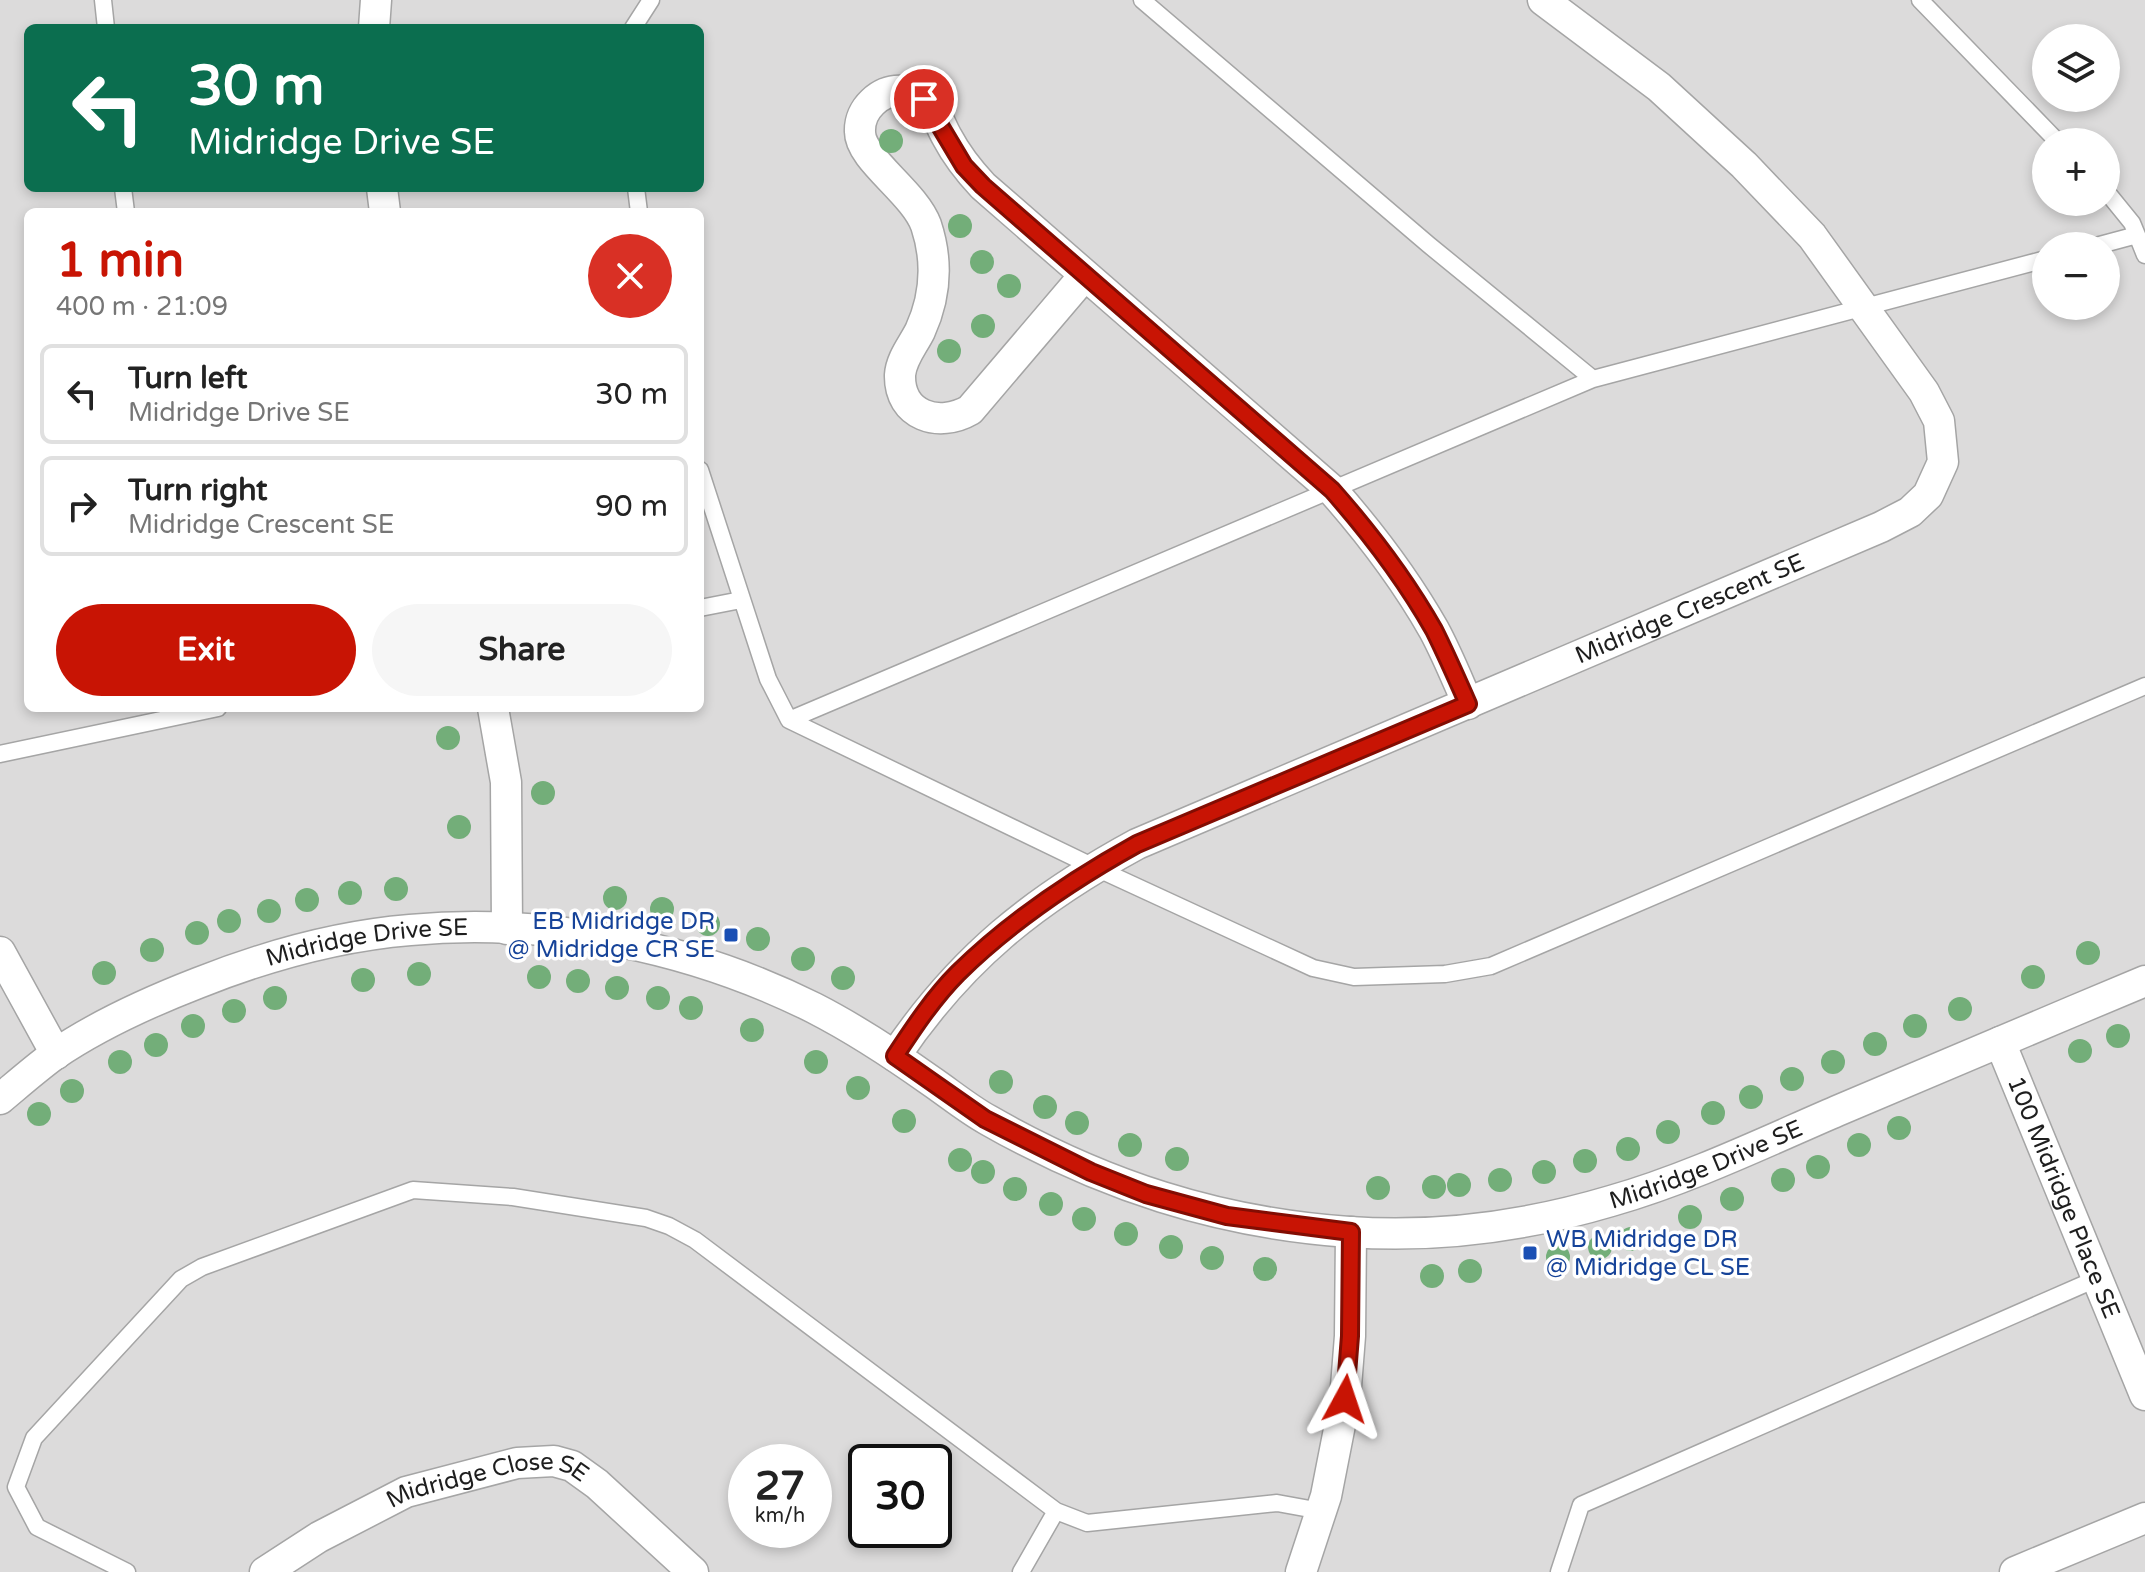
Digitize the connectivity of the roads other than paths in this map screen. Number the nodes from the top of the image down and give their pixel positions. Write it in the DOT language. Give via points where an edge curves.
graph roads {
  1 [pos="103,0"];
  2 [pos="376,0"];
  3 [pos="651,0"];
  4 [pos="1142,0"];
  5 [pos="1543,0"];
  6 [pos="1920,0"];
  7 [pos="106,24"];
  8 [pos="374,24"];
  9 [pos="636,24"];
  10 [pos="2044,128"];
  11 [pos="2120,208"];
  12 [pos="2137,235"];
  13 [pos="2120,240"];
  14 [pos="2145,255"];
  15 [pos="2032,263"];
  16 [pos="1084,276"];
  17 [pos="1865,308"];
  18 [pos="1593,379"];
  19 [pos="704,483"];
  20 [pos="1332,490"];
  21 [pos="741,600"];
  22 [pos="704,607"];
  23 [pos="2145,686"];
  24 [pos="1468,704"];
  25 [pos="185,712"];
  26 [pos="494,712"];
  27 [pos="789,720"];
  28 [pos="0,754"];
  29 [pos="1094,867"];
  30 [pos="507,929"];
  31 [pos="0,952"];
  32 [pos="2145,981"];
  33 [pos="2000,1042"];
  34 [pos="56,1054"];
  35 [pos="895,1056"];
  36 [pos="0,1099"];
  37 [pos="1351,1232"];
  38 [pos="2096,1279"];
  39 [pos="2145,1395"];
  40 [pos="1056,1511"];
  41 [pos="1321,1511"];
  42 [pos="2145,1518"];
  43 [pos="127,1572"];
  44 [pos="265,1572"];
  45 [pos="693,1572"];
  46 [pos="1021,1572"];
  47 [pos="1301,1572"];
  48 [pos="1559,1572"];
  49 [pos="2015,1572"];
  1 -- 7 [label="lane"];
  2 -- 8 [label="street"];
  3 -- 9 [label="lane"];
  4 -- 18 [label="lane"];
  5 -- 17 [label="street, Midridge Crescent SE" via="1659,87 1744,165 1812,236"];
  6 -- 10 [label="lane"];
  11 -- 12 [label="lane"];
  12 -- 13 [label="lane"];
  12 -- 14 [label="lane"];
  15 -- 17 [label="lane"];
  16 -- 16 [label="street" via="964,166 924,99 889,92 868,106 860,139 924,221 936,268 931,301 901,367 902,391 917,411 943,420 970,410"];
  16 -- 20 [label="street"];
  17 -- 18 [label="lane"];
  17 -- 24 [label="street, Midridge Crescent SE" via="1939,421 1943,462 1928,495 1881,527"];
  18 -- 20 [label="lane"];
  19 -- 21 [label="lane"];
  20 -- 24 [label="street" via="1411,592"];
  20 -- 27 [label="lane"];
  21 -- 22 [label="lane"];
  21 -- 27 [label="lane" via="768,679"];
  23 -- 29 [label="lane" via="1491,966 1354,977 1313,968"];
  24 -- 29 [label="street, Midridge Crescent SE"];
  25 -- 28 [label="lane"];
  26 -- 30 [label="street" via="506,782"];
  27 -- 29 [label="lane"];
  29 -- 35 [label="street, Midridge Crescent SE" via="1044,900 957,975"];
  30 -- 34 [label="street, Midridge Drive SE" via="409,930 250,962 122,1016"];
  30 -- 35 [label="street, Midridge Drive SE" via="613,940 726,970 814,1008"];
  31 -- 34 [label="street"];
  32 -- 33 [label="street, Midridge Drive SE"];
  33 -- 37 [label="street, Midridge Drive SE" via="1616,1200 1494,1227"];
  33 -- 38 [label="street, 100 Midridge Place SE"];
  34 -- 36 [label="street, Midridge Drive SE"];
  35 -- 37 [label="street, Midridge Drive SE" via="985,1119 1146,1194 1227,1216"];
  37 -- 41 [label="street" via="1345,1399"];
  38 -- 39 [label="street, 100 Midridge Place SE"];
  38 -- 48 [label="lane" via="1581,1505"];
  40 -- 41 [label="lane" via="1087,1523 1277,1503"];
  40 -- 43 [label="lane" via="695,1240 669,1226 513,1197 413,1190 181,1279 34,1438 16,1487 37,1527"];
  40 -- 46 [label="lane"];
  41 -- 47 [label="street"];
  42 -- 49 [label="street"];
  44 -- 45 [label="street, Midridge Close SE" via="406,1492 544,1461 572,1466 597,1484"];
}
